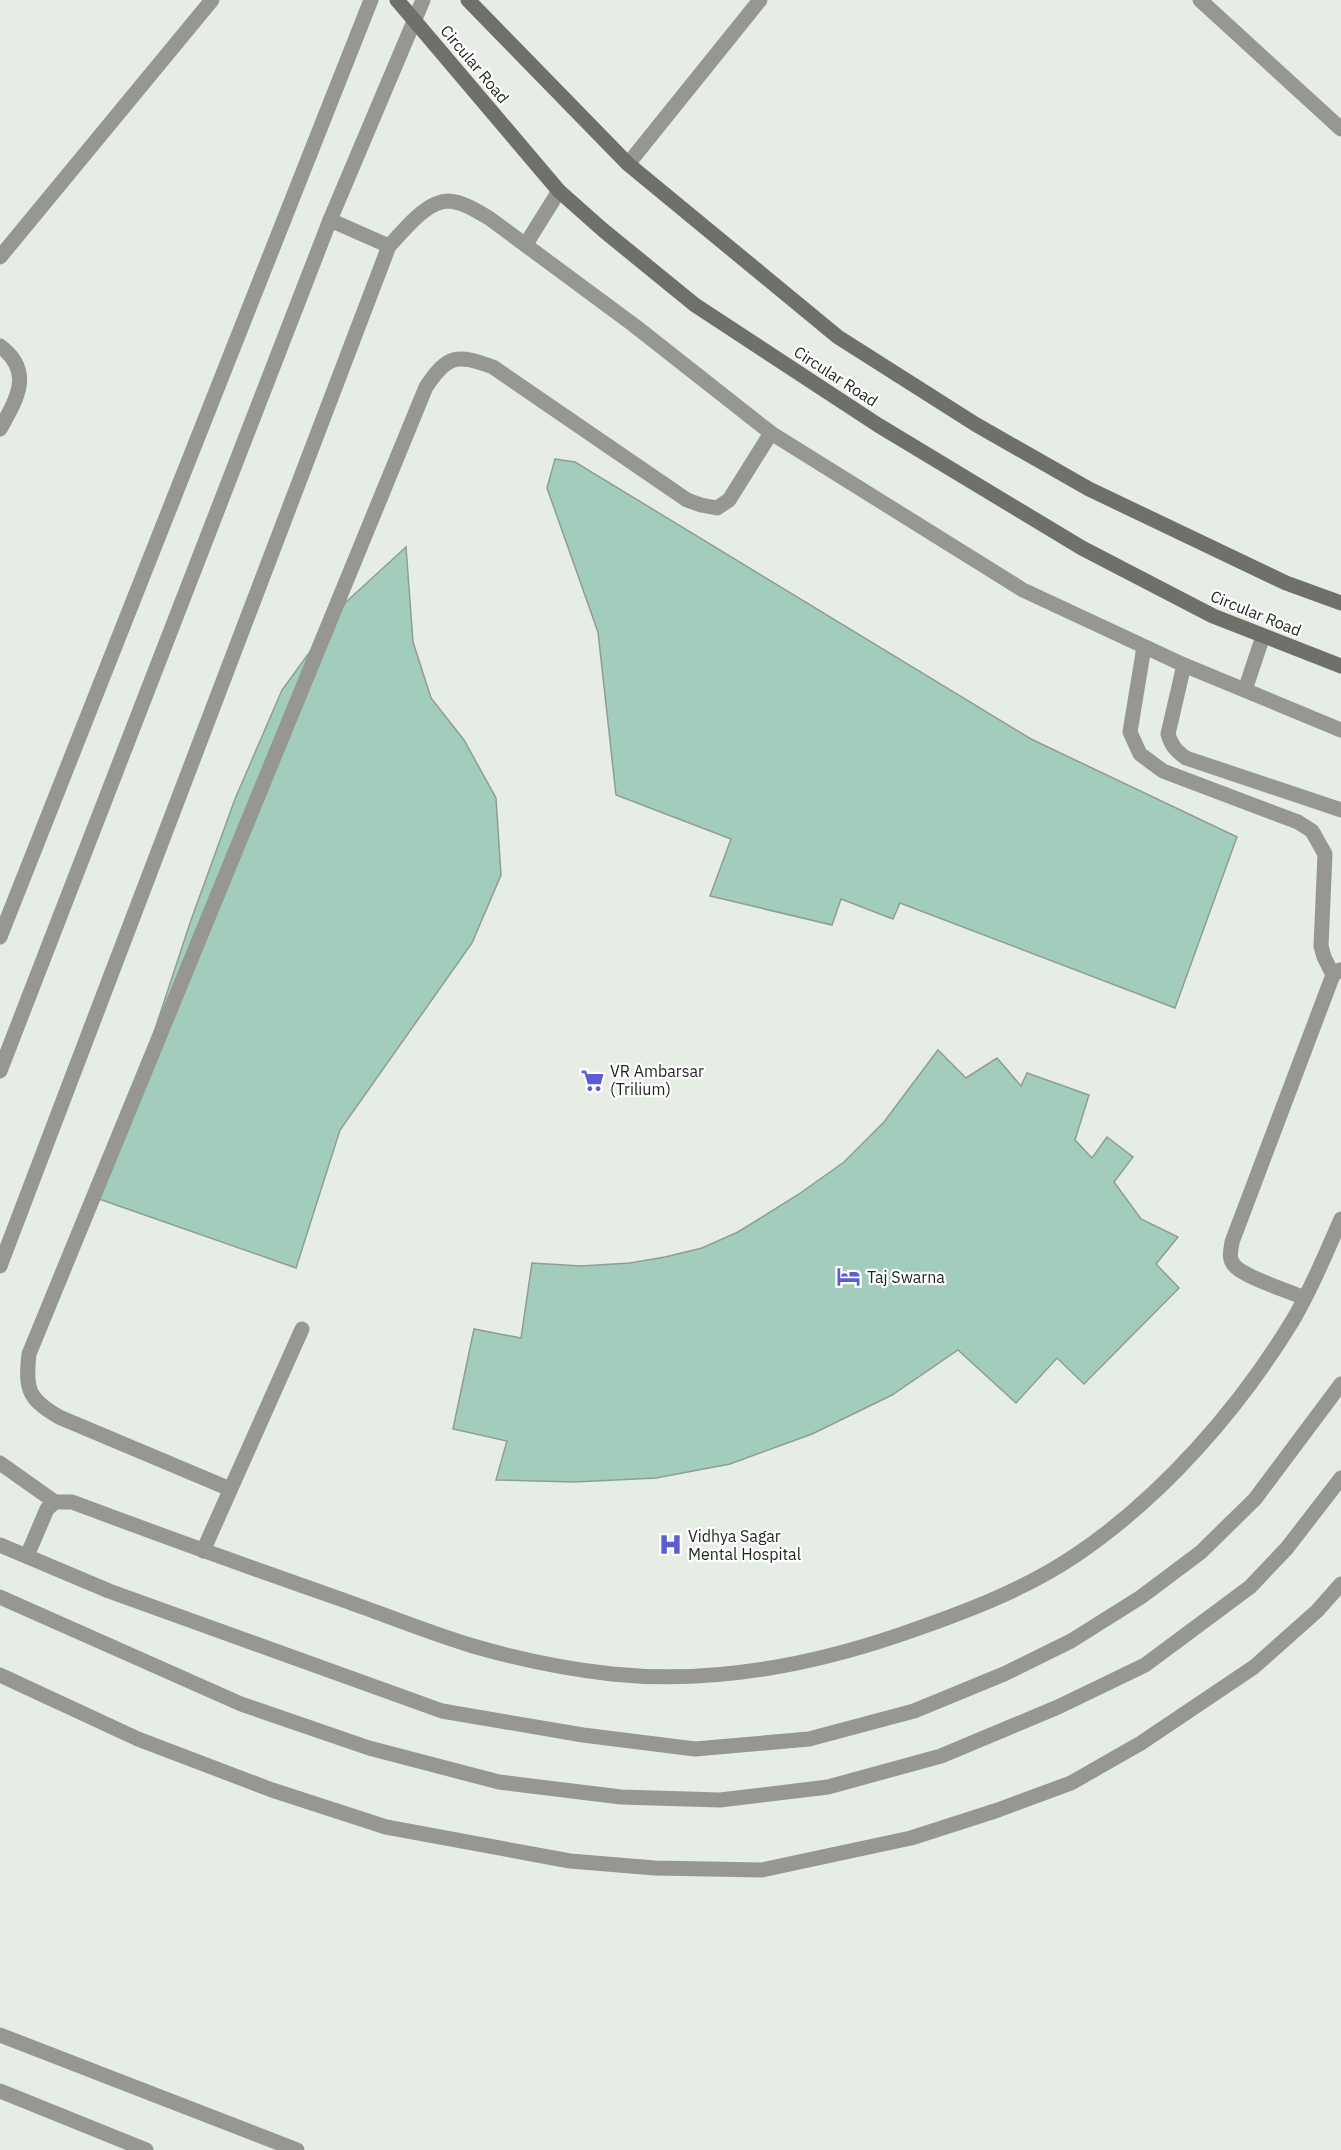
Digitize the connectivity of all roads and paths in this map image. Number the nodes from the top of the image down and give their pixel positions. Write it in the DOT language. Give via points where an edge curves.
graph roads {
  1 [pos="212,0"];
  2 [pos="371,0"];
  3 [pos="397,0"];
  4 [pos="423,0"];
  5 [pos="468,0"];
  6 [pos="760,0"];
  7 [pos="1200,0"];
  8 [pos="414,20"];
  9 [pos="1341,129"];
  10 [pos="628,164"];
  11 [pos="559,191"];
  12 [pos="330,220"];
  13 [pos="526,244"];
  14 [pos="389,246"];
  15 [pos="0,257"];
  16 [pos="0,346"];
  17 [pos="0,429"];
  18 [pos="771,433"];
  19 [pos="1341,603"];
  20 [pos="1263,636"];
  21 [pos="1144,647"];
  22 [pos="1184,665"];
  23 [pos="1341,666"];
  24 [pos="1245,690"];
  25 [pos="1341,730"];
  26 [pos="1341,810"];
  27 [pos="0,937"];
  28 [pos="1337,972"];
  29 [pos="0,1071"];
  30 [pos="1341,1219"];
  31 [pos="0,1266"];
  32 [pos="1304,1298"];
  33 [pos="302,1329"];
  34 [pos="1341,1384"];
  35 [pos="0,1463"];
  36 [pos="1341,1478"];
  37 [pos="230,1489"];
  38 [pos="55,1502"];
  39 [pos="0,1545"];
  40 [pos="203,1551"];
  41 [pos="27,1556"];
  42 [pos="1339,1589"];
  43 [pos="0,1597"];
  44 [pos="0,1675"];
  45 [pos="0,2035"];
  46 [pos="0,2091"];
  47 [pos="146,2150"];
  48 [pos="297,2150"];
  1 -- 15 [label="street"];
  2 -- 27 [label="street"];
  3 -- 8 [label="street, Circular Road"];
  4 -- 8 [label="street"];
  5 -- 10 [label="street, Circular Road"];
  6 -- 10 [label="street"];
  7 -- 9 [label="street"];
  8 -- 11 [label="street, Circular Road"];
  8 -- 12 [label="street"];
  10 -- 19 [label="street, Circular Road" via="838,337 975,424 1089,489 1286,583"];
  11 -- 13 [label="street"];
  11 -- 20 [label="street, Circular Road" via="695,305 878,425 1082,548 1172,596"];
  12 -- 14 [label="street"];
  12 -- 29 [label="street"];
  13 -- 14 [label="street" via="471,207 449,201 423,212"];
  13 -- 18 [label="street"];
  14 -- 31 [label="street"];
  16 -- 17 [label="street" via="19,368 20,390"];
  18 -- 21 [label="street" via="1023,590"];
  18 -- 37 [label="street" via="729,500 717,508 687,500 494,367 468,357 447,361 426,387 29,1354 29,1391 40,1406"];
  20 -- 23 [label="street, Circular Road"];
  20 -- 24 [label="street"];
  21 -- 22 [label="street"];
  21 -- 28 [label="street" via="1130,732 1140,754 1163,771 1298,822 1312,831 1325,854 1321,946 1324,957"];
  22 -- 24 [label="street"];
  22 -- 26 [label="street" via="1168,734 1176,751 1186,758"];
  24 -- 25 [label="street"];
  28 -- 32 [label="street" via="1230,1255 1234,1265 1245,1274"];
  30 -- 32 [label="street"];
  32 -- 40 [label="street" via="1239,1398 1153,1493 1083,1550 1040,1577 946,1619 816,1659 756,1672 655,1677 546,1663 474,1646"];
  33 -- 37 [label="street"];
  34 -- 41 [label="street" via="1255,1499 1201,1552 1141,1597 1071,1641 1004,1674 914,1711 809,1738 695,1749 583,1736 442,1710 109,1591"];
  35 -- 38 [label="street"];
  36 -- 43 [label="street" via="1287,1548 1250,1587 1145,1665 941,1756 828,1787 720,1800 621,1797 499,1782 369,1748 241,1704"];
  37 -- 40 [label="street"];
  38 -- 40 [label="street" via="72,1502"];
  38 -- 41 [label="street" via="47,1509"];
  39 -- 41 [label="street"];
  42 -- 44 [label="street" via="1254,1667 1141,1743 1071,1783 911,1838 762,1870 570,1862 386,1827 272,1790 138,1739"];
  45 -- 48 [label="street"];
  46 -- 47 [label="street"];
}
